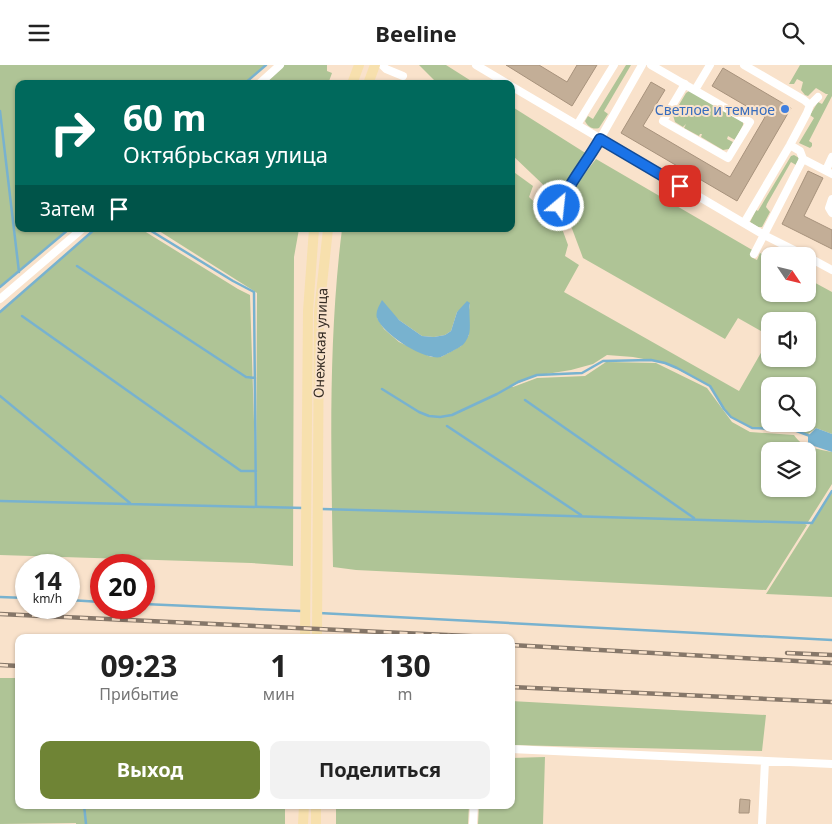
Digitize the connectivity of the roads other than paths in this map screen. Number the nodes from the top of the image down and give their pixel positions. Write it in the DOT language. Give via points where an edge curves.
graph roads {
  1 [pos="280,65"];
  2 [pos="359,65"];
  3 [pos="375,65"];
  4 [pos="382,65"];
  5 [pos="476,65"];
  6 [pos="614,65"];
  7 [pos="642,65"];
  8 [pos="651,65"];
  9 [pos="710,65"];
  10 [pos="744,65"];
  11 [pos="402,76"];
  12 [pos="263,80"];
  13 [pos="353,80"];
  14 [pos="369,80"];
  15 [pos="501,80"];
  16 [pos="685,84"];
  17 [pos="515,88"];
  18 [pos="696,90"];
  19 [pos="818,97"];
  20 [pos="810,105"];
  21 [pos="577,125"];
  22 [pos="600,139"];
  23 [pos="790,145"];
  24 [pos="832,157"];
  25 [pos="803,159"];
  26 [pos="829,172"];
  27 [pos="832,199"];
  28 [pos="559,206"];
  29 [pos="832,213"];
  30 [pos="744,223"];
  31 [pos="78,232"];
  32 [pos="314,232"];
  33 [pos="328,232"];
  34 [pos="764,235"];
  35 [pos="787,247"];
  36 [pos="754,254"];
  37 [pos="816,262"];
  38 [pos="832,270"];
  39 [pos="0,299"];
  40 [pos="305,634"];
  41 [pos="317,634"];
  42 [pos="515,749"];
  43 [pos="765,761"];
  44 [pos="832,764"];
  45 [pos="304,809"];
  46 [pos="316,809"];
  47 [pos="474,809"];
  48 [pos="303,824"];
  49 [pos="316,824"];
  50 [pos="473,824"];
  51 [pos="762,824"];
  1 -- 12 [label="street"];
  2 -- 13 [label="main road"];
  3 -- 14 [label="main road"];
  4 -- 11 [label="street"];
  5 -- 15 [label="street"];
  6 -- 21 [label="street"];
  7 -- 22 [label="street"];
  8 -- 16 [label="street"];
  9 -- 18 [label="street"];
  10 -- 20 [label="street"];
  16 -- 18 [label="street"];
  16 -- 18 [label="street" via="663,121 728,158 750,123"];
  17 -- 21 [label="street"];
  19 -- 20 [label="street"];
  20 -- 23 [label="street"];
  21 -- 22 [label="street"];
  22 -- 28 [label="street"];
  22 -- 30 [label="street"];
  23 -- 25 [label="street" via="800,151"];
  23 -- 30 [label="street"];
  24 -- 26 [label="street"];
  25 -- 26 [label="street"];
  25 -- 34 [label="street"];
  27 -- 29 [label="street"];
  30 -- 34 [label="street"];
  31 -- 39 [label="street"];
  32 -- 40 [label="main road, Онежская улица" via="308,311"];
  33 -- 41 [label="main road, Онежская улица" via="319,312"];
  34 -- 35 [label="street"];
  34 -- 36 [label="street"];
  37 -- 38 [label="street"];
  42 -- 43 [label="street"];
  43 -- 44 [label="street"];
  43 -- 51 [label="street"];
  45 -- 48 [label="main road"];
  46 -- 49 [label="main road"];
  47 -- 50 [label="street"];
}
